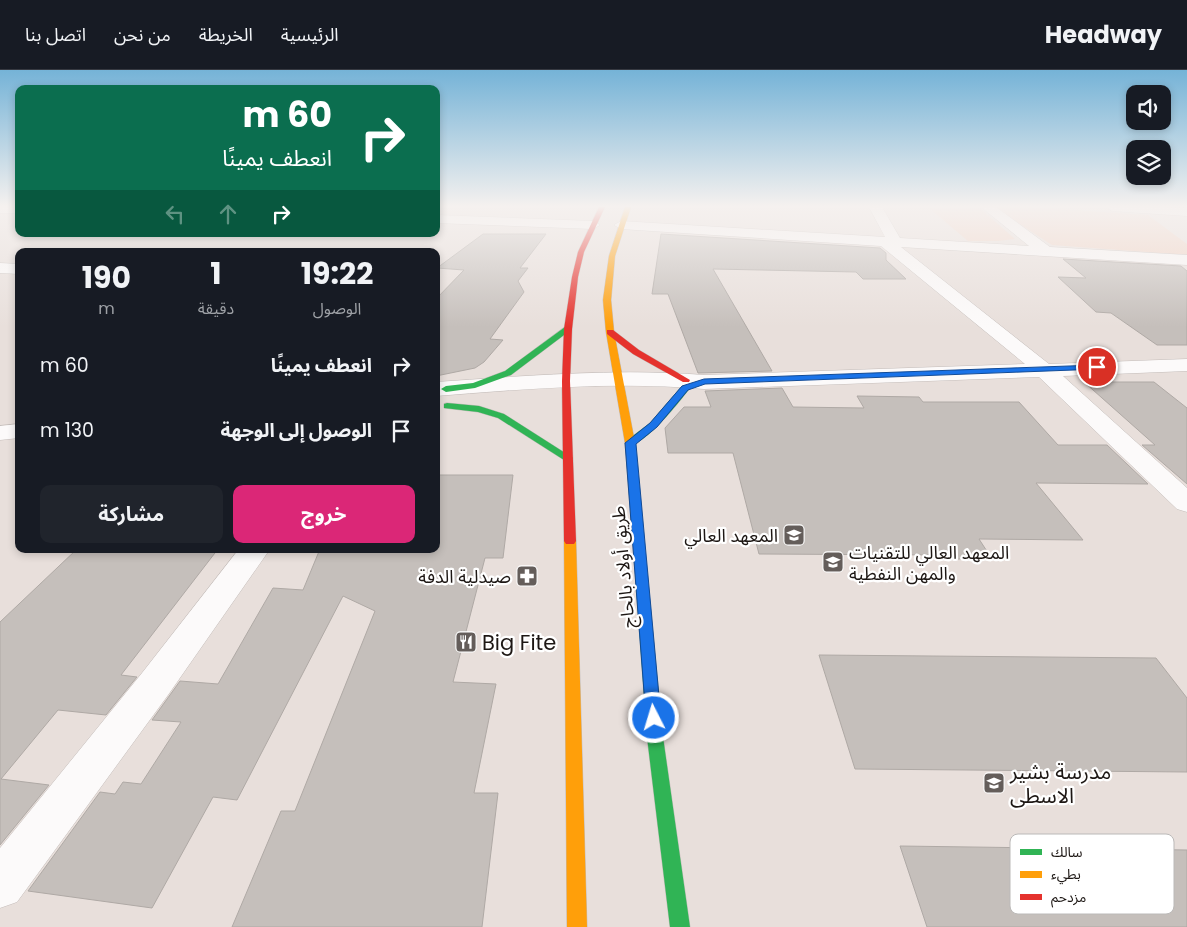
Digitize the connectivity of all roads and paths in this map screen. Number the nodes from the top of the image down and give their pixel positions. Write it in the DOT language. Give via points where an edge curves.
graph roads {
  1 [pos="583,247"];
  2 [pos="615,247"];
  3 [pos="897,247"];
  4 [pos="977,247"];
  5 [pos="1041,247"];
  6 [pos="1046,251"];
  7 [pos="1187,260"];
  8 [pos="0,268"];
  9 [pos="15,269"];
  10 [pos="568,329"];
  11 [pos="610,332"];
  12 [pos="1187,364"];
  13 [pos="1043,369"];
  14 [pos="692,383"];
  15 [pos="620,388"];
  16 [pos="566,389"];
  17 [pos="441,398"];
  18 [pos="15,431"];
  19 [pos="0,433"];
  20 [pos="630,443"];
  21 [pos="568,458"];
  22 [pos="1187,503"];
  23 [pos="252,553"];
  24 [pos="0,885"];
  25 [pos="577,927"];
  26 [pos="680,927"];
  1 -- 10 [label="main road" via="571,299"];
  2 -- 11 [label="main road, طريق أولاد بالحاج" via="607,300"];
  3 -- 13 [label="street"];
  4 -- 6 [label="street"];
  5 -- 6 [label="street"];
  6 -- 7 [label="street"];
  8 -- 9 [label="street"];
  10 -- 16 [label="main road"];
  10 -- 17 [label="main road" via="508,374"];
  11 -- 14 [label="main road" via="636,352"];
  11 -- 15 [label="main road, طريق أولاد بالحاج"];
  12 -- 13 [label="street"];
  13 -- 14 [label="street"];
  13 -- 22 [label="street"];
  14 -- 15 [label="street"];
  14 -- 20 [label="main road" via="653,425"];
  15 -- 16 [label="street"];
  15 -- 20 [label="main road, طريق أولاد بالحاج"];
  16 -- 17 [label="street"];
  16 -- 21 [label="main road"];
  17 -- 21 [label="main road" via="501,416"];
  18 -- 19 [label="street"];
  20 -- 26 [label="main road, طريق أولاد بالحاج" via="655,737"];
  21 -- 25 [label="main road"];
  23 -- 24 [label="street"];
}
